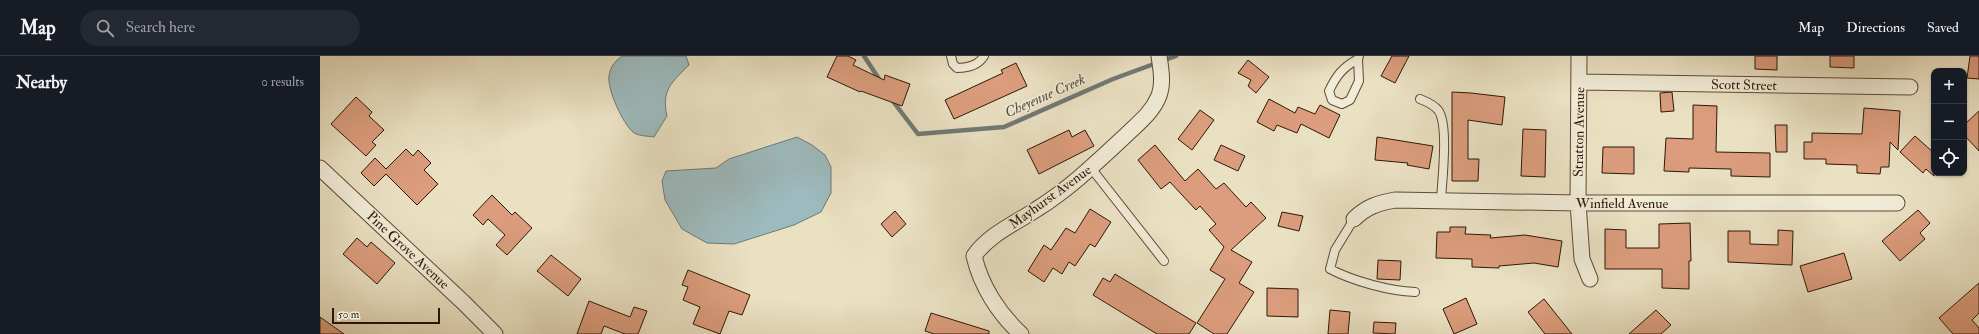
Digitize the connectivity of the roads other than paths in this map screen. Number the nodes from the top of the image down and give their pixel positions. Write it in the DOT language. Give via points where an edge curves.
graph roads {
  1 [pos="951,56"];
  2 [pos="984,56"];
  3 [pos="1159,56"];
  4 [pos="1579,56"];
  5 [pos="1358,58"];
  6 [pos="1579,82"];
  7 [pos="1910,87"];
  8 [pos="1420,99"];
  9 [pos="320,168"];
  10 [pos="1091,168"];
  11 [pos="1441,200"];
  12 [pos="1578,203"];
  13 [pos="1897,203"];
  14 [pos="1354,219"];
  15 [pos="1164,261"];
  16 [pos="1590,279"];
  17 [pos="1415,292"];
  18 [pos="495,334"];
  19 [pos="1022,334"];
  1 -- 2 [label="lane" via="957,68 968,68 981,61"];
  3 -- 10 [label="street, Mayhurst Avenue" via="1159,97 1151,109"];
  4 -- 6 [label="street, Stratton Avenue"];
  5 -- 5 [label="lane" via="1359,82 1350,100 1342,104 1332,100 1329,91 1336,76"];
  6 -- 7 [label="street, Scott Street"];
  6 -- 12 [label="street, Stratton Avenue"];
  8 -- 11 [label="lane" via="1431,103 1439,111 1444,125"];
  9 -- 18 [label="street, Pine Grove Avenue"];
  10 -- 15 [label="lane"];
  10 -- 19 [label="street, Mayhurst Avenue" via="1040,208 990,240 974,256 982,281 1003,313"];
  11 -- 12 [label="street, Winfield Avenue"];
  11 -- 14 [label="street, Winfield Avenue" via="1395,200 1376,203"];
  12 -- 13 [label="street, Winfield Avenue"];
  12 -- 16 [label="street, Stratton Avenue" via="1582,259"];
  14 -- 17 [label="lane" via="1335,250 1330,269 1390,290"];
}
